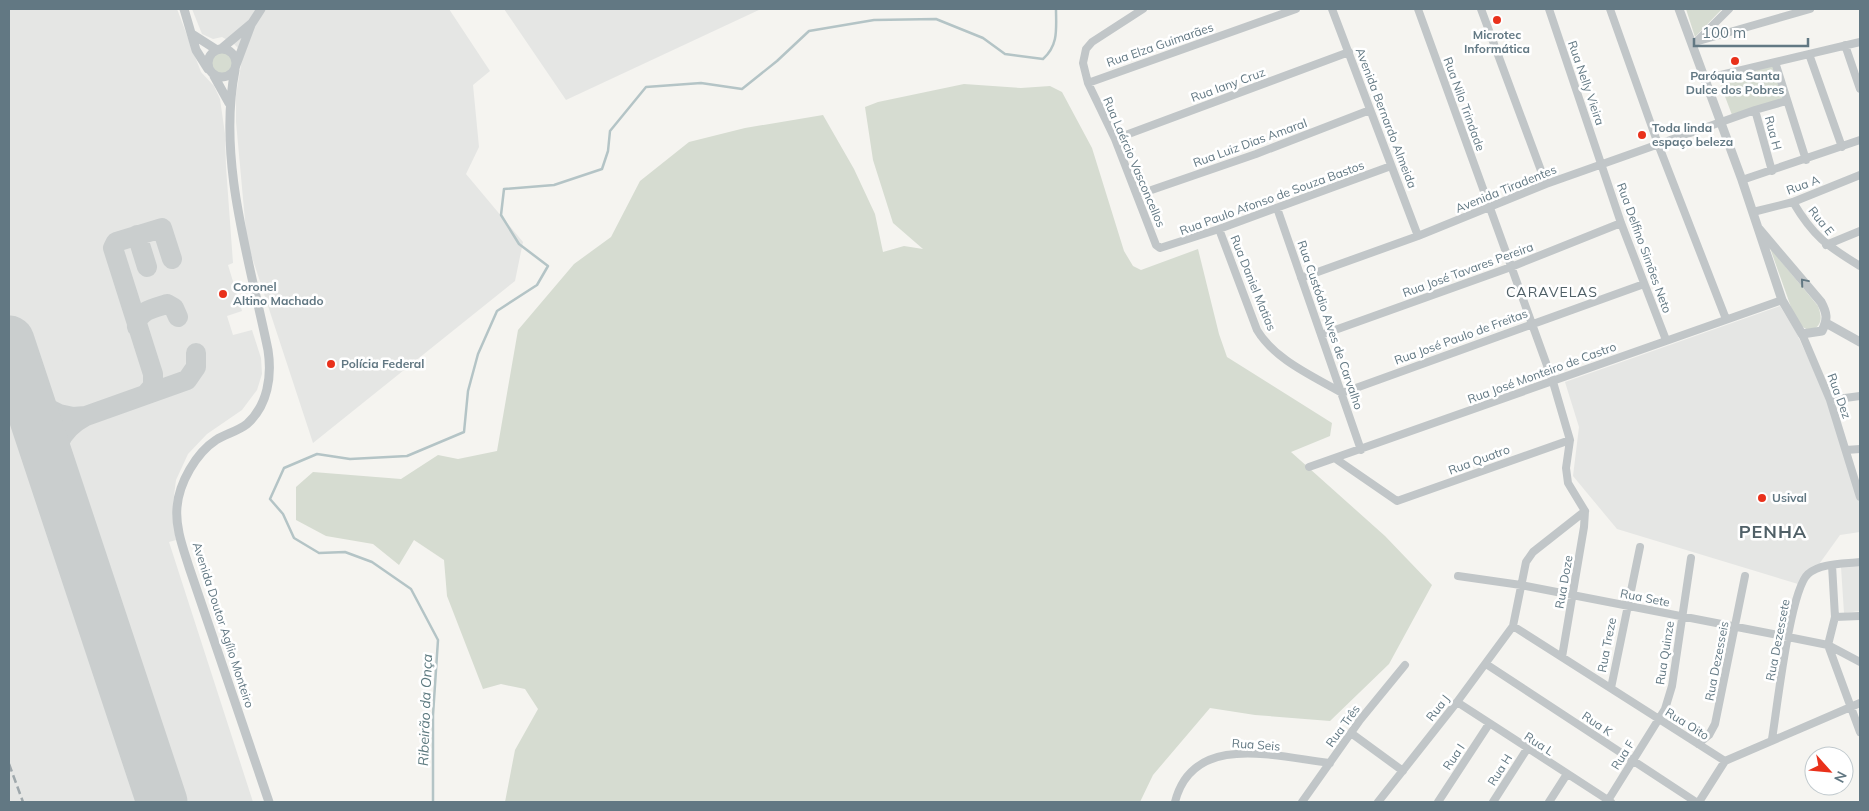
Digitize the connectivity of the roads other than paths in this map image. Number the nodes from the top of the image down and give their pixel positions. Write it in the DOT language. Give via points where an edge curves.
graph roads {
  1 [pos="184,9"];
  2 [pos="262,9"];
  3 [pos="1144,9"];
  4 [pos="1296,9"];
  5 [pos="1332,9"];
  6 [pos="1418,9"];
  7 [pos="1481,9"];
  8 [pos="1549,9"];
  9 [pos="1610,9"];
  10 [pos="1679,9"];
  11 [pos="1729,9"];
  12 [pos="1808,9"];
  13 [pos="252,23"];
  14 [pos="192,34"];
  15 [pos="1860,42"];
  16 [pos="1694,44"];
  17 [pos="1845,45"];
  18 [pos="219,49"];
  19 [pos="1349,52"];
  20 [pos="1809,54"];
  21 [pos="1775,62"];
  22 [pos="236,67"];
  23 [pos="211,73"];
  24 [pos="1704,79"];
  25 [pos="1088,83"];
  26 [pos="1860,89"];
  27 [pos="1786,100"];
  28 [pos="230,103"];
  29 [pos="1370,110"];
  30 [pos="1755,110"];
  31 [pos="1719,121"];
  32 [pos="1114,139"];
  33 [pos="1860,140"];
  34 [pos="1658,144"];
  35 [pos="1842,147"];
  36 [pos="1806,160"];
  37 [pos="1602,164"];
  38 [pos="1391,166"];
  39 [pos="1772,171"];
  40 [pos="1860,175"];
  41 [pos="1742,180"];
  42 [pos="1546,184"];
  43 [pos="1137,195"];
  44 [pos="1793,202"];
  45 [pos="1490,207"];
  46 [pos="1277,208"];
  47 [pos="1753,212"];
  48 [pos="1621,223"];
  49 [pos="1219,229"];
  50 [pos="1759,229"];
  51 [pos="1860,231"];
  52 [pos="1418,236"];
  53 [pos="1826,245"];
  54 [pos="1160,248"];
  55 [pos="1860,266"];
  56 [pos="1511,267"];
  57 [pos="1301,278"];
  58 [pos="1644,284"];
  59 [pos="1782,300"];
  60 [pos="1726,319"];
  61 [pos="1532,323"];
  62 [pos="1826,323"];
  63 [pos="1802,334"];
  64 [pos="1321,335"];
  65 [pos="1666,340"];
  66 [pos="1860,342"];
  67 [pos="1553,382"];
  68 [pos="1342,393"];
  69 [pos="1860,396"];
  70 [pos="1830,400"];
  71 [pos="1570,440"];
  72 [pos="1860,449"];
  73 [pos="1361,450"];
  74 [pos="1846,450"];
  75 [pos="1336,459"];
  76 [pos="1309,467"];
  77 [pos="1860,497"];
  78 [pos="1585,511"];
  79 [pos="1640,547"];
  80 [pos="1691,558"];
  81 [pos="1860,562"];
  82 [pos="1832,565"];
  83 [pos="1458,576"];
  84 [pos="1745,576"];
  85 [pos="1521,585"];
  86 [pos="1574,595"];
  87 [pos="1626,606"];
  88 [pos="1860,616"];
  89 [pos="1682,617"];
  90 [pos="1835,617"];
  91 [pos="1513,626"];
  92 [pos="1735,628"];
  93 [pos="1788,637"];
  94 [pos="1828,645"];
  95 [pos="1562,657"];
  96 [pos="1860,662"];
  97 [pos="1486,664"];
  98 [pos="1405,666"];
  99 [pos="1611,688"];
  100 [pos="1457,702"];
  101 [pos="1860,703"];
  102 [pos="1850,707"];
  103 [pos="1659,720"];
  104 [pos="1490,724"];
  105 [pos="1860,732"];
  106 [pos="1351,733"];
  107 [pos="1772,739"];
  108 [pos="1698,744"];
  109 [pos="1527,749"];
  110 [pos="1632,761"];
  111 [pos="1725,761"];
  112 [pos="1330,763"];
  113 [pos="1403,771"];
  114 [pos="1567,774"];
  115 [pos="269,802"];
  116 [pos="1175,802"];
  117 [pos="1302,802"];
  118 [pos="1378,802"];
  119 [pos="1438,802"];
  120 [pos="1493,802"];
  121 [pos="1549,802"];
  122 [pos="1609,802"];
  123 [pos="1697,802"];
  1 -- 14 [label="street, Avenida Doutor Agílio Monteiro"];
  2 -- 13 [label="street"];
  3 -- 25 [label="street, Rua Laércio Vasconcellos" via="1092,42 1083,63"];
  4 -- 25 [label="street, Rua Elza Guimarães"];
  5 -- 19 [label="street, Avenida Bernardo Almeida"];
  6 -- 45 [label="street, Rua Nilo Trindade"];
  7 -- 42 [label="street"];
  8 -- 37 [label="street, Rua Nelly Vieira"];
  9 -- 34 [label="street"];
  10 -- 16 [label="street"];
  11 -- 16 [label="street"];
  12 -- 16 [label="street"];
  13 -- 18 [label="street"];
  13 -- 22 [label="street, Avenida Doutor Agílio Monteiro"];
  14 -- 18 [label="street"];
  14 -- 23 [label="street, Avenida Doutor Agílio Monteiro" via="196,50"];
  15 -- 17 [label="street"];
  16 -- 24 [label="street"];
  17 -- 20 [label="street"];
  17 -- 26 [label="street"];
  18 -- 22 [label="street" via="231,52"];
  18 -- 23 [label="street" via="208,60"];
  19 -- 29 [label="street, Avenida Bernardo Almeida"];
  19 -- 32 [label="street, Rua Iany Cruz"];
  20 -- 21 [label="street"];
  20 -- 35 [label="street"];
  21 -- 24 [label="street"];
  21 -- 27 [label="street"];
  22 -- 23 [label="street" via="228,76"];
  22 -- 28 [label="street, Avenida Doutor Agílio Monteiro"];
  23 -- 28 [label="street, Avenida Doutor Agílio Monteiro"];
  24 -- 31 [label="street"];
  25 -- 32 [label="street, Rua Laércio Vasconcellos"];
  27 -- 30 [label="street"];
  27 -- 36 [label="street"];
  28 -- 115 [label="street, Avenida Doutor Agílio Monteiro" via="240,232 271,370 262,402 247,424 215,441 198,458 184,481 177,507 179,534 188,567"];
  29 -- 38 [label="street, Avenida Bernardo Almeida"];
  29 -- 43 [label="street, Rua Luiz Dias Amaral"];
  30 -- 31 [label="street, Rua H"];
  30 -- 39 [label="street, Rua H"];
  31 -- 34 [label="street, Avenida Tiradentes"];
  31 -- 41 [label="street"];
  32 -- 43 [label="street, Rua Laércio Vasconcellos"];
  33 -- 35 [label="street"];
  34 -- 37 [label="street, Avenida Tiradentes"];
  34 -- 60 [label="street"];
  35 -- 36 [label="street"];
  36 -- 39 [label="street"];
  37 -- 42 [label="street, Avenida Tiradentes"];
  37 -- 48 [label="street, Rua Delfino Simões Neto"];
  38 -- 46 [label="street, Rua Paulo Afonso de Souza Bastos"];
  38 -- 52 [label="street, Avenida Bernardo Almeida"];
  39 -- 41 [label="street"];
  40 -- 44 [label="street, Rua A"];
  41 -- 47 [label="street"];
  42 -- 45 [label="street, Avenida Tiradentes"];
  43 -- 54 [label="street, Rua Laércio Vasconcellos"];
  44 -- 47 [label="street, Rua A"];
  44 -- 53 [label="street, Rua E" via="1806,225"];
  45 -- 52 [label="street, Avenida Tiradentes"];
  45 -- 56 [label="street, Rua Nilo Trindade"];
  46 -- 49 [label="street, Rua Paulo Afonso de Souza Bastos"];
  46 -- 57 [label="street, Rua Custódio Alves de Carvalho"];
  47 -- 50 [label="street"];
  48 -- 56 [label="street, Rua José Tavares Pereira"];
  48 -- 58 [label="street, Rua Delfino Simões Neto"];
  49 -- 54 [label="street, Rua Paulo Afonso de Souza Bastos"];
  49 -- 68 [label="street, Rua Daniel Matias" via="1265,344"];
  50 -- 59 [label="street"];
  62 -- 50 [label="street, one-way" via="1827,314 1821,302"];
  51 -- 53 [label="street"];
  52 -- 57 [label="street, Avenida Tiradentes"];
  53 -- 55 [label="street, Rua E"];
  56 -- 61 [label="street, Rua Nilo Trindade"];
  56 -- 64 [label="street, Rua José Tavares Pereira"];
  57 -- 64 [label="street, Rua Custódio Alves de Carvalho"];
  58 -- 61 [label="street, Rua José Paulo de Freitas"];
  58 -- 65 [label="street, Rua Delfino Simões Neto"];
  59 -- 60 [label="street, Rua José Monteiro de Castro"];
  59 -- 63 [label="street"];
  60 -- 65 [label="street, Rua José Monteiro de Castro"];
  61 -- 67 [label="street, Rua Nilo Trindade"];
  61 -- 68 [label="street, Rua José Paulo de Freitas"];
  62 -- 63 [label="street" via="1822,331"];
  62 -- 66 [label="street"];
  63 -- 70 [label="street, Rua Dez"];
  64 -- 68 [label="street, Rua Custódio Alves de Carvalho"];
  65 -- 67 [label="street, Rua José Monteiro de Castro"];
  67 -- 71 [label="street, Rua Nilo Trindade"];
  67 -- 73 [label="street, Rua José Monteiro de Castro"];
  68 -- 73 [label="street, Rua Custódio Alves de Carvalho"];
  69 -- 70 [label="street"];
  70 -- 74 [label="street, Rua Dez"];
  71 -- 75 [label="street, Rua Quatro" via="1397,501"];
  71 -- 78 [label="street" via="1566,468 1568,482"];
  72 -- 74 [label="street"];
  73 -- 75 [label="street, Rua José Monteiro de Castro"];
  74 -- 77 [label="street, Rua Dez"];
  75 -- 76 [label="street, Rua José Monteiro de Castro"];
  78 -- 85 [label="street" via="1533,552 1526,562"];
  78 -- 86 [label="street, Rua Doze"];
  79 -- 87 [label="street, Rua Treze"];
  80 -- 89 [label="street, Rua Quinze"];
  81 -- 82 [label="street"];
  82 -- 90 [label="street"];
  82 -- 93 [label="street, Rua Dezessete" via="1813,571 1800,585"];
  83 -- 85 [label="street, Rua Sete"];
  84 -- 92 [label="street, Rua Dezesseis"];
  85 -- 86 [label="street, Rua Sete"];
  85 -- 91 [label="street"];
  86 -- 87 [label="street, Rua Sete"];
  86 -- 95 [label="street, Rua Doze"];
  87 -- 89 [label="street, Rua Sete"];
  87 -- 99 [label="street, Rua Treze"];
  88 -- 90 [label="street"];
  89 -- 92 [label="street, Rua Sete"];
  89 -- 103 [label="street, Rua Quinze" via="1672,686"];
  90 -- 94 [label="street"];
  91 -- 95 [label="street, Rua Oito"];
  91 -- 97 [label="street, Rua J"];
  92 -- 93 [label="street, Rua Sete"];
  92 -- 108 [label="street, Rua Dezesseis" via="1715,724 1709,735"];
  93 -- 94 [label="street, Rua Sete"];
  93 -- 107 [label="street, Rua Dezessete"];
  94 -- 96 [label="street"];
  94 -- 102 [label="street"];
  95 -- 99 [label="street, Rua Oito"];
  97 -- 100 [label="street, Rua J"];
  97 -- 110 [label="street, Rua K"];
  98 -- 106 [label="street, Rua Três"];
  99 -- 103 [label="street, Rua Oito"];
  100 -- 104 [label="street, Rua L"];
  100 -- 113 [label="street, Rua J"];
  101 -- 102 [label="street"];
  102 -- 105 [label="street"];
  102 -- 107 [label="street"];
  103 -- 108 [label="street, Rua Oito"];
  103 -- 110 [label="street, Rua F"];
  104 -- 109 [label="street, Rua L"];
  104 -- 119 [label="street, Rua I"];
  106 -- 112 [label="street, Rua Três"];
  106 -- 113 [label="street"];
  107 -- 111 [label="street"];
  108 -- 111 [label="street, Rua Oito"];
  109 -- 114 [label="street, Rua L"];
  109 -- 120 [label="street, Rua H"];
  110 -- 122 [label="street, Rua F"];
  110 -- 123 [label="street, Rua K"];
  111 -- 123 [label="street"];
  112 -- 116 [label="street, Rua Seis" via="1240,753 1219,755 1206,760 1187,775"];
  112 -- 117 [label="street, Rua Três"];
  113 -- 118 [label="street, Rua J"];
  114 -- 121 [label="street"];
  114 -- 122 [label="street, Rua L"];
}
